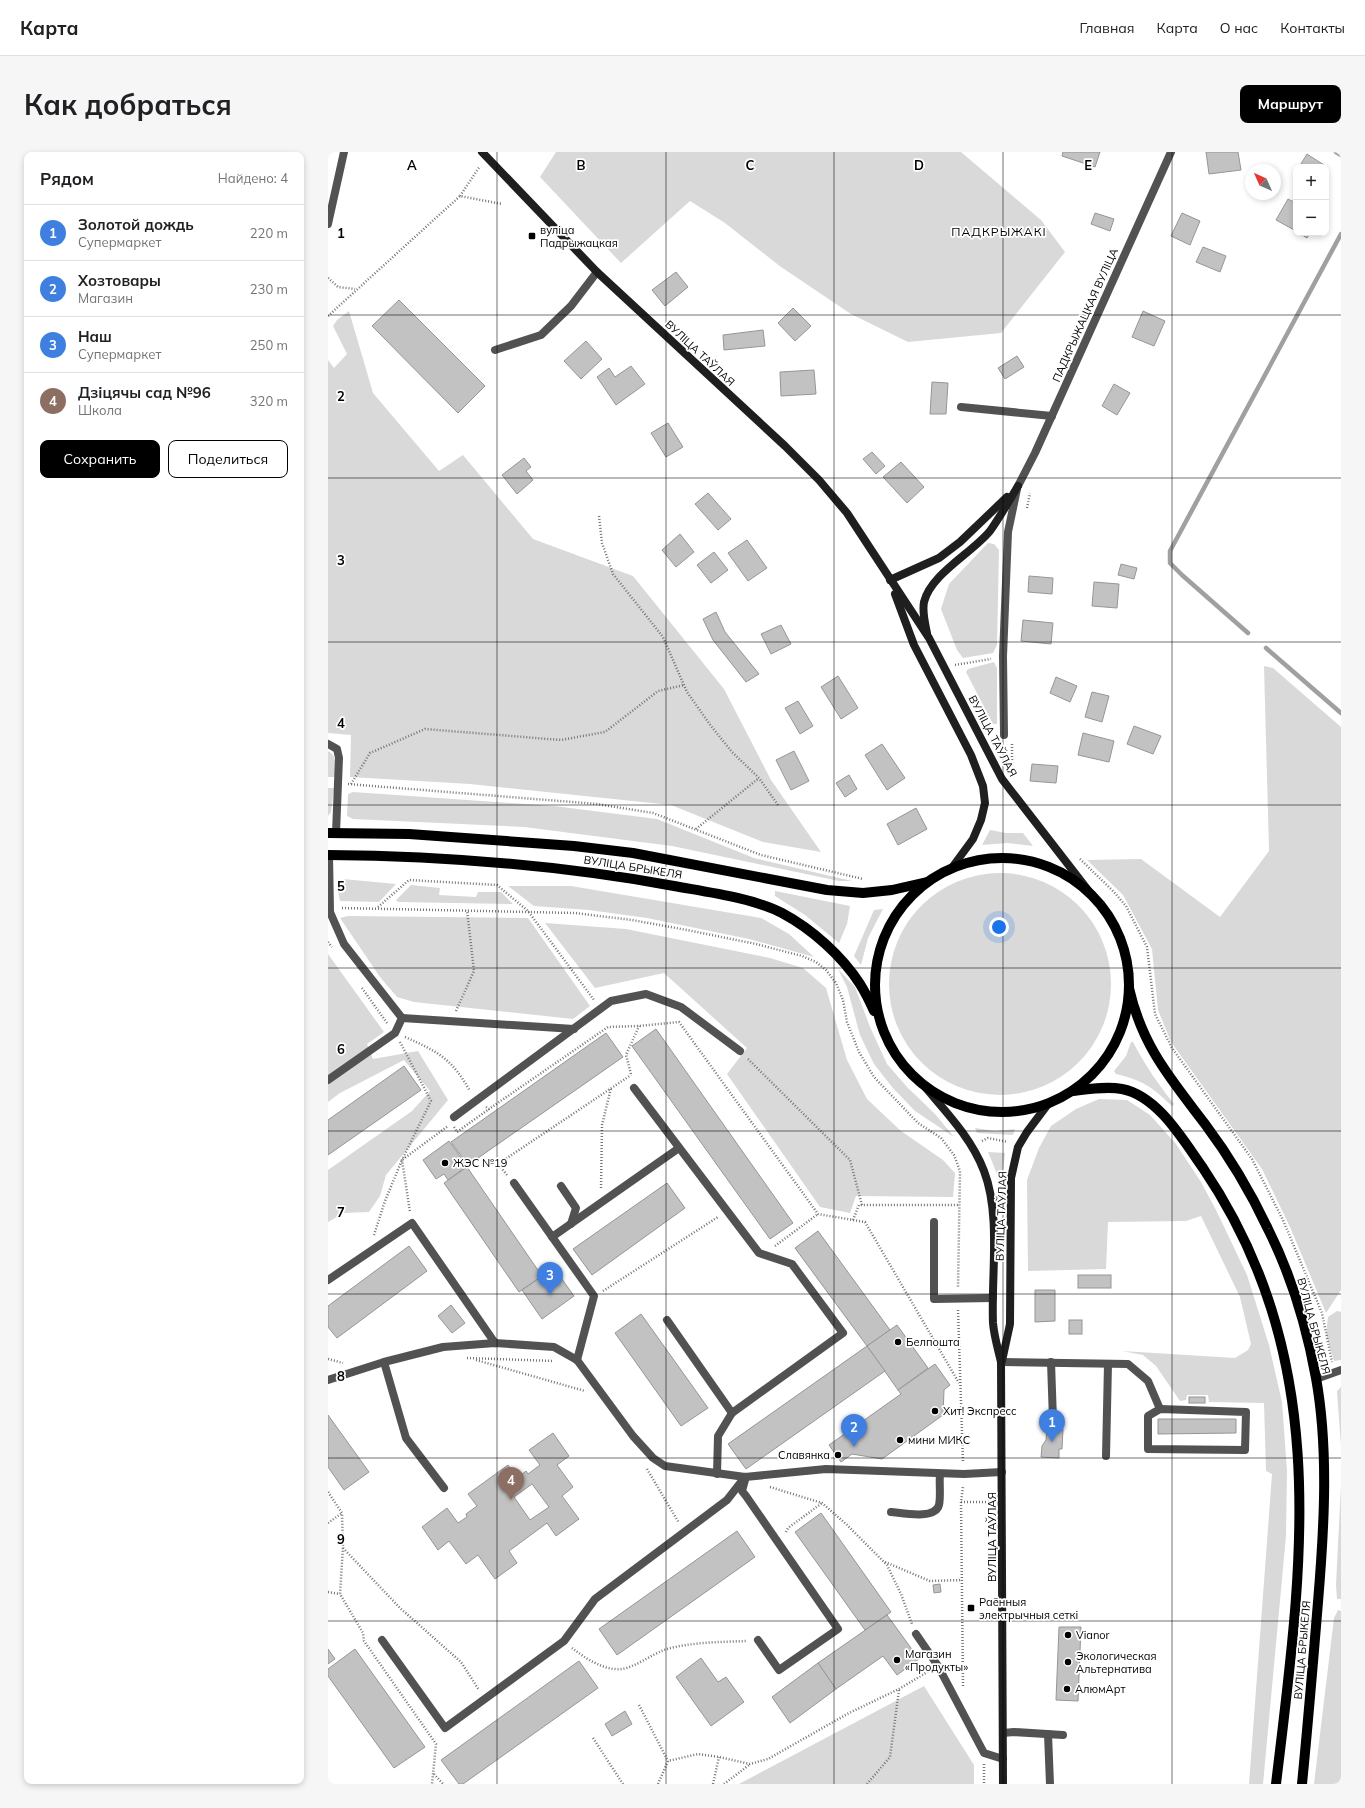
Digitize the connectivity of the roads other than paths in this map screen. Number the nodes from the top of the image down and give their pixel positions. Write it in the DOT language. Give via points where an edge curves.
graph roads {
  1 [pos="344,152"];
  2 [pos="482,152"];
  3 [pos="1171,152"];
  4 [pos="328,224"];
  5 [pos="597,272"];
  6 [pos="496,350"];
  7 [pos="961,407"];
  8 [pos="1052,416"];
  9 [pos="1018,486"];
  10 [pos="890,580"];
  11 [pos="929,638"];
  12 [pos="1004,735"];
  13 [pos="328,744"];
  14 [pos="332,833"];
  15 [pos="329,855"];
  16 [pos="951,869"];
  17 [pos="930,881"];
  18 [pos="1091,894"];
  19 [pos="1129,988"];
  20 [pos="402,1018"];
  21 [pos="880,1022"];
  22 [pos="574,1030"];
  23 [pos="740,1051"];
  24 [pos="328,1080"];
  25 [pos="925,1086"];
  26 [pos="634,1088"];
  27 [pos="1073,1091"];
  28 [pos="1048,1104"];
  29 [pos="454,1117"];
  30 [pos="679,1148"];
  31 [pos="514,1183"];
  32 [pos="561,1186"];
  33 [pos="934,1222"];
  34 [pos="571,1224"];
  35 [pos="552,1237"];
  36 [pos="328,1280"];
  37 [pos="993,1298"];
  38 [pos="667,1320"];
  39 [pos="495,1343"];
  40 [pos="577,1360"];
  41 [pos="384,1362"];
  42 [pos="1001,1362"];
  43 [pos="1051,1362"];
  44 [pos="1108,1364"];
  45 [pos="1338,1371"];
  46 [pos="1316,1379"];
  47 [pos="328,1380"];
  48 [pos="1160,1409"];
  49 [pos="732,1413"];
  50 [pos="1053,1420"];
  51 [pos="1106,1456"];
  52 [pos="1002,1472"];
  53 [pos="717,1474"];
  54 [pos="940,1474"];
  55 [pos="746,1477"];
  56 [pos="444,1488"];
  57 [pos="891,1512"];
  58 [pos="916,1634"];
  59 [pos="382,1640"];
  60 [pos="758,1640"];
  61 [pos="1003,1733"];
  62 [pos="1048,1734"];
  63 [pos="1063,1735"];
  64 [pos="1003,1760"];
  65 [pos="1003,1784"];
  66 [pos="1050,1784"];
  67 [pos="1276,1784"];
  68 [pos="1302,1784"];
  1 -- 4 [label="street"];
  2 -- 5 [label="main road, ВУЛІЦА ТАЎЛАЯ"];
  3 -- 8 [label="street, ПАДКРЫЖАЦКАЯ ВУЛІЦА"];
  5 -- 6 [label="street" via="571,306 541,335"];
  5 -- 10 [label="main road, ВУЛІЦА ТАЎЛАЯ" via="819,480 847,513"];
  7 -- 8 [label="street"];
  8 -- 9 [label="street, ПАДКРЫЖАЦКАЯ ВУЛІЦА"];
  9 -- 10 [label="main road" via="960,542 939,558"];
  9 -- 11 [label="main road" via="990,531 939,578 929,591 924,603 923,616"];
  9 -- 12 [label="street, ПАДКРЫЖАЦКАЯ ВУЛІЦА" via="1008,532 1003,656"];
  10 -- 11 [label="main road, ВУЛІЦА ТАЎЛАЯ"];
  10 -- 16 [label="main road, ВУЛІЦА ТАЎЛАЯ" via="914,645 971,755 984,786 985,803 981,820 973,839"];
  11 -- 18 [label="main road, ВУЛІЦА ТАЎЛАЯ" via="1002,779"];
  13 -- 14 [label="street" via="337,749 339,758"];
  14 -- 17 [label="main road, ВУЛІЦА БРЫКЕЛЯ" via="409,834 604,850 827,890 863,893 892,890"];
  15 -- 20 [label="street" via="329,908 344,944"];
  15 -- 21 [label="main road, ВУЛІЦА БРЫКЕЛЯ" via="436,859 564,869 628,877 758,904 782,913 806,928 838,957 860,984"];
  16 -- 17 [label="main road"];
  16 -- 18 [label="main road" via="975,861 1000,858 1025,860 1049,867"];
  17 -- 21 [label="main road" via="913,895 898,913 879,954 875,976 875,999"];
  18 -- 19 [label="main road" via="1108,914 1120,937 1127,962"];
  19 -- 27 [label="main road" via="1125,1018 1114,1046 1096,1071"];
  19 -- 46 [label="main road, ВУЛІЦА БРЫКЕЛЯ" via="1141,1029 1158,1061 1206,1126 1269,1230 1304,1327"];
  20 -- 22 [label="street"];
  20 -- 24 [label="street" via="395,1033"];
  21 -- 25 [label="main road" via="890,1046 901,1063"];
  22 -- 23 [label="street" via="611,1001 646,994 681,1007"];
  22 -- 29 [label="street"];
  25 -- 28 [label="main road" via="947,1100 997,1113 1023,1111"];
  25 -- 37 [label="main road, ВУЛІЦА ТАЎЛАЯ" via="961,1131 984,1172 992,1206"];
  26 -- 30 [label="street"];
  27 -- 28 [label="main road"];
  27 -- 67 [label="main road, ВУЛІЦА БРЫКЕЛЯ" via="1120,1088 1138,1093 1156,1106 1221,1196 1246,1242 1263,1284 1280,1339 1290,1381 1296,1426 1300,1473 1300,1541"];
  28 -- 42 [label="main road, ВУЛІЦА ТАЎЛАЯ" via="1018,1147 1011,1178 1010,1324"];
  30 -- 34 [label="street"];
  30 -- 49 [label="street" via="759,1253 792,1264 843,1333"];
  31 -- 35 [label="street"];
  32 -- 34 [label="street" via="576,1208"];
  33 -- 37 [label="street" via="934,1299"];
  34 -- 35 [label="street"];
  35 -- 40 [label="street" via="594,1296"];
  36 -- 39 [label="street" via="412,1223"];
  37 -- 42 [label="main road, ВУЛІЦА ТАЎЛАЯ" via="993,1324"];
  38 -- 49 [label="street"];
  39 -- 40 [label="street" via="554,1347"];
  39 -- 41 [label="street" via="444,1348"];
  40 -- 53 [label="street" via="653,1458 665,1466"];
  41 -- 47 [label="street"];
  41 -- 56 [label="street" via="406,1438"];
  42 -- 43 [label="street"];
  42 -- 52 [label="main road, ВУЛІЦА ТАЎЛАЯ"];
  43 -- 44 [label="street"];
  43 -- 50 [label="street"];
  44 -- 48 [label="street" via="1128,1364 1148,1381"];
  44 -- 51 [label="street"];
  45 -- 46 [label="street"];
  46 -- 68 [label="main road, ВУЛІЦА БРЫКЕЛЯ" via="1323,1470 1323,1541"];
  48 -- 48 [label="street" via="1148,1416 1148,1449 1245,1450 1246,1412"];
  49 -- 53 [label="street" via="718,1436"];
  52 -- 54 [label="street"];
  52 -- 61 [label="main road, ВУЛІЦА ТАЎЛАЯ"];
  53 -- 55 [label="street"];
  54 -- 55 [label="street" via="826,1469"];
  54 -- 57 [label="street" via="939,1506 935,1512 929,1515"];
  55 -- 59 [label="street" via="727,1500 595,1599 564,1641 445,1728"];
  55 -- 60 [label="street" via="742,1491 838,1628 779,1670"];
  58 -- 64 [label="street" via="938,1666 984,1753"];
  61 -- 62 [label="street"];
  61 -- 64 [label="main road, ВУЛІЦА ТАЎЛАЯ"];
  62 -- 63 [label="street"];
  62 -- 66 [label="street"];
  64 -- 65 [label="main road, ВУЛІЦА ТАЎЛАЯ"];
}
